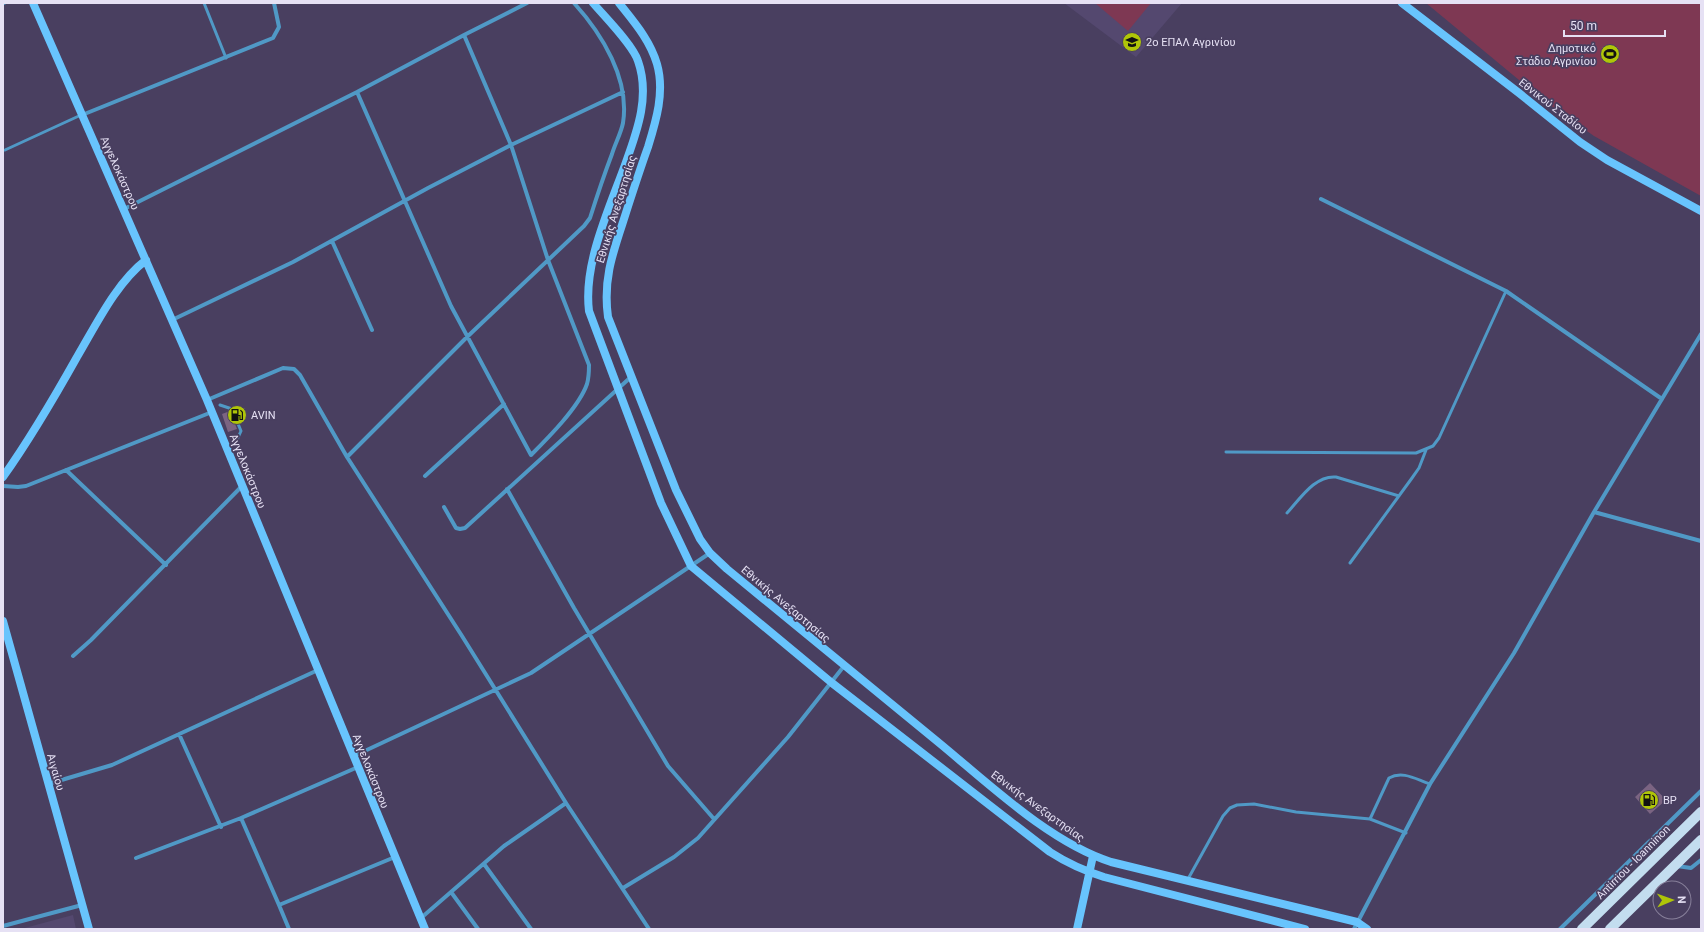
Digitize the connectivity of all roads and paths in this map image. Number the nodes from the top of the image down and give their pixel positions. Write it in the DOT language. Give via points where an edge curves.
graph roads {
  1 [pos="33,3"];
  2 [pos="204,3"];
  3 [pos="274,3"];
  4 [pos="527,3"];
  5 [pos="574,3"];
  6 [pos="593,3"];
  7 [pos="618,3"];
  8 [pos="1402,3"];
  9 [pos="464,35"];
  10 [pos="226,58"];
  11 [pos="358,92"];
  12 [pos="623,92"];
  13 [pos="82,114"];
  14 [pos="511,145"];
  15 [pos="5,150"];
  16 [pos="1321,198"];
  17 [pos="405,202"];
  18 [pos="124,209"];
  19 [pos="1701,211"];
  20 [pos="332,241"];
  21 [pos="146,260"];
  22 [pos="548,260"];
  23 [pos="1506,291"];
  24 [pos="172,320"];
  25 [pos="372,330"];
  26 [pos="1701,334"];
  27 [pos="467,337"];
  28 [pos="632,376"];
  29 [pos="618,389"];
  30 [pos="1662,399"];
  31 [pos="207,400"];
  32 [pos="504,404"];
  33 [pos="220,405"];
  34 [pos="212,412"];
  35 [pos="236,442"];
  36 [pos="1426,450"];
  37 [pos="1226,452"];
  38 [pos="347,457"];
  39 [pos="66,470"];
  40 [pos="425,476"];
  41 [pos="3,477"];
  42 [pos="3,486"];
  43 [pos="243,486"];
  44 [pos="507,489"];
  45 [pos="1399,496"];
  46 [pos="444,506"];
  47 [pos="1594,512"];
  48 [pos="1287,513"];
  49 [pos="1701,541"];
  50 [pos="710,553"];
  51 [pos="1350,563"];
  52 [pos="166,565"];
  53 [pos="691,566"];
  54 [pos="3,621"];
  55 [pos="590,633"];
  56 [pos="73,656"];
  57 [pos="844,666"];
  58 [pos="318,670"];
  59 [pos="832,683"];
  60 [pos="496,690"];
  61 [pos="179,734"];
  62 [pos="354,756"];
  63 [pos="358,767"];
  64 [pos="48,784"];
  65 [pos="1430,784"];
  66 [pos="1701,791"];
  67 [pos="566,803"];
  68 [pos="1701,812"];
  69 [pos="242,818"];
  70 [pos="714,819"];
  71 [pos="1370,819"];
  72 [pos="221,827"];
  73 [pos="1406,833"];
  74 [pos="1701,840"];
  75 [pos="1093,856"];
  76 [pos="395,857"];
  77 [pos="136,858"];
  78 [pos="1701,860"];
  79 [pos="484,864"];
  80 [pos="1674,866"];
  81 [pos="1090,873"];
  82 [pos="1187,880"];
  83 [pos="623,888"];
  84 [pos="451,892"];
  85 [pos="279,905"];
  86 [pos="82,906"];
  87 [pos="420,919"];
  88 [pos="3,926"];
  89 [pos="1356,926"];
  90 [pos="89,929"];
  91 [pos="289,929"];
  92 [pos="425,929"];
  93 [pos="478,929"];
  94 [pos="531,929"];
  95 [pos="649,929"];
  96 [pos="1077,929"];
  97 [pos="1305,929"];
  98 [pos="1367,929"];
  99 [pos="1560,929"];
  100 [pos="1582,929"];
  101 [pos="1610,929"];
  1 -- 13 [label="street, Αγγελοκάστρου"];
  2 -- 10 [label="lane"];
  3 -- 10 [label="street" via="279,28 275,37"];
  4 -- 9 [label="street"];
  5 -- 12 [label="street" via="600,38 617,72"];
  6 -- 29 [label="street, Εθνικής Ανεξαρτησίας" via="638,59 642,79 643,99 639,122 607,214 588,282 589,311"];
  7 -- 28 [label="street, Εθνικής Ανεξαρτησίας" via="642,32 651,48 658,65 660,84 656,119 610,261 606,283 608,316"];
  8 -- 19 [label="street, Εθνικού Σταδίου" via="1580,142 1607,160"];
  9 -- 11 [label="street"];
  9 -- 14 [label="street"];
  10 -- 13 [label="street"];
  11 -- 17 [label="street"];
  11 -- 18 [label="street"];
  12 -- 14 [label="street"];
  12 -- 22 [label="street" via="623,124 590,218"];
  13 -- 15 [label="lane"];
  13 -- 18 [label="street, Αγγελοκάστρου"];
  14 -- 17 [label="street"];
  14 -- 22 [label="street"];
  16 -- 23 [label="street"];
  17 -- 20 [label="street"];
  17 -- 27 [label="street"];
  18 -- 21 [label="street, Αγγελοκάστρου"];
  20 -- 24 [label="street"];
  20 -- 25 [label="street"];
  21 -- 24 [label="street, Αγγελοκάστρου"];
  21 -- 41 [label="street" via="135,269 104,312"];
  22 -- 27 [label="street"];
  22 -- 32 [label="street" via="589,365 588,383 568,413 531,455"];
  23 -- 30 [label="street"];
  23 -- 36 [label="lane" via="1439,438"];
  24 -- 31 [label="street, Αγγελοκάστρου"];
  26 -- 30 [label="street"];
  27 -- 32 [label="street"];
  27 -- 38 [label="street"];
  28 -- 29 [label="street"];
  28 -- 50 [label="street, Εθνικής Ανεξαρτησίας" via="687,515"];
  29 -- 44 [label="street"];
  29 -- 53 [label="street, Εθνικής Ανεξαρτησίας" via="661,503"];
  30 -- 47 [label="street"];
  31 -- 34 [label="street, Αγγελοκάστρου"];
  31 -- 38 [label="street" via="283,368 294,369 302,378"];
  32 -- 40 [label="street"];
  33 -- 35 [label="lane" via="232,409 241,431"];
  34 -- 39 [label="street"];
  34 -- 43 [label="street, Αγγελοκάστρου"];
  36 -- 37 [label="lane" via="1416,453"];
  36 -- 45 [label="lane" via="1419,468"];
  38 -- 60 [label="street"];
  39 -- 42 [label="street" via="26,486"];
  39 -- 52 [label="street"];
  43 -- 52 [label="street"];
  43 -- 58 [label="street, Αγγελοκάστρου"];
  44 -- 46 [label="street" via="463,529 456,528"];
  44 -- 55 [label="street"];
  45 -- 48 [label="lane" via="1328,476 1314,484"];
  45 -- 51 [label="lane"];
  47 -- 49 [label="street"];
  47 -- 65 [label="street" via="1514,653"];
  50 -- 53 [label="street"];
  50 -- 57 [label="street, Εθνικής Ανεξαρτησίας"];
  52 -- 56 [label="street"];
  53 -- 55 [label="street"];
  53 -- 59 [label="street, Εθνικής Ανεξαρτησίας"];
  54 -- 64 [label="street, Αιγαίου"];
  55 -- 60 [label="street" via="531,673"];
  55 -- 70 [label="street" via="668,766"];
  57 -- 59 [label="street"];
  57 -- 75 [label="street, Εθνικής Ανεξαρτησίας" via="1010,802 1071,845"];
  58 -- 61 [label="street"];
  58 -- 62 [label="street, Αγγελοκάστρου"];
  59 -- 70 [label="street" via="788,737"];
  59 -- 81 [label="street, Εθνικής Ανεξαρτησίας" via="1050,852"];
  60 -- 62 [label="street"];
  60 -- 67 [label="street"];
  61 -- 64 [label="street" via="112,765"];
  61 -- 72 [label="street"];
  62 -- 63 [label="street, Αγγελοκάστρου"];
  63 -- 69 [label="street"];
  63 -- 76 [label="street, Αγγελοκάστρου"];
  64 -- 86 [label="street, Αιγαίου"];
  65 -- 71 [label="lane" via="1396,774 1390,778"];
  65 -- 73 [label="street"];
  66 -- 99 [label="street"];
  67 -- 79 [label="street" via="504,846"];
  67 -- 83 [label="street"];
  68 -- 100 [label="main road, Antirriou - Ioanninon"];
  69 -- 72 [label="street"];
  69 -- 85 [label="street"];
  70 -- 83 [label="street" via="684,850"];
  71 -- 73 [label="lane"];
  71 -- 82 [label="lane" via="1296,812 1254,804 1237,805 1223,816"];
  72 -- 77 [label="street"];
  73 -- 89 [label="street"];
  74 -- 80 [label="main road"];
  75 -- 81 [label="street"];
  75 -- 82 [label="street, Εθνικής Ανεξαρτησίας"];
  76 -- 85 [label="street"];
  76 -- 87 [label="street, Αγγελοκάστρου"];
  78 -- 80 [label="street" via="1691,868"];
  79 -- 84 [label="street"];
  79 -- 94 [label="street"];
  80 -- 101 [label="main road"];
  81 -- 96 [label="street"];
  81 -- 97 [label="street, Εθνικής Ανεξαρτησίας"];
  82 -- 89 [label="street, Εθνικής Ανεξαρτησίας"];
  83 -- 95 [label="street"];
  84 -- 87 [label="street"];
  84 -- 93 [label="street"];
  85 -- 91 [label="street"];
  86 -- 88 [label="street"];
  86 -- 90 [label="street, Αιγαίου"];
  87 -- 92 [label="street, Αγγελοκάστρου"];
  89 -- 98 [label="street, Εθνικής Ανεξαρτησίας"];
}
